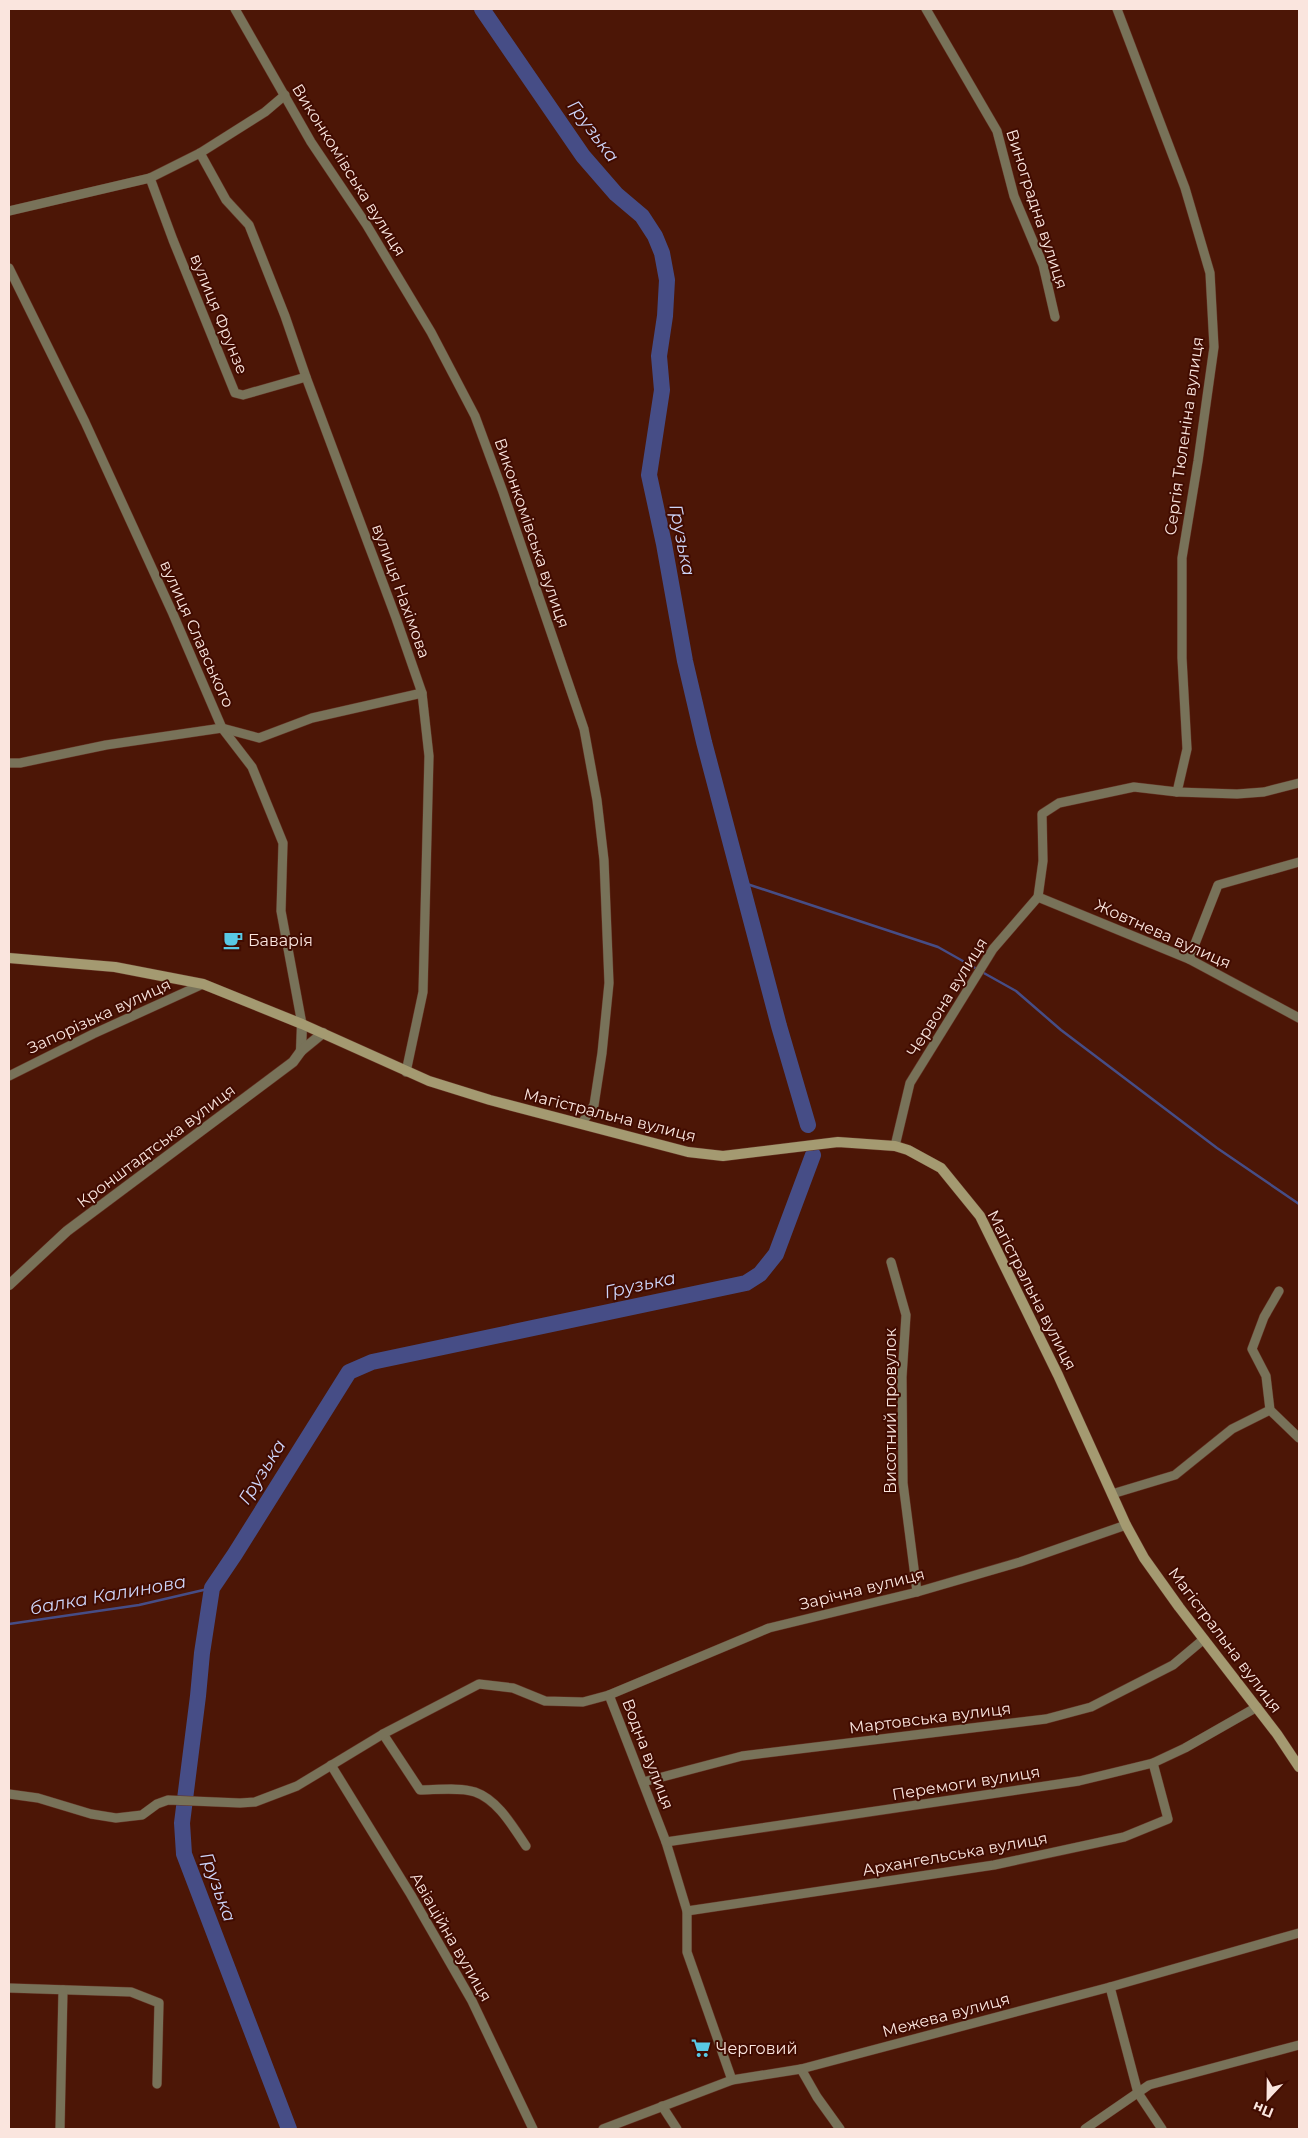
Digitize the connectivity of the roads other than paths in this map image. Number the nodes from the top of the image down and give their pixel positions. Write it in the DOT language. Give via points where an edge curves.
graph roads {
  1 [pos="235,9"];
  2 [pos="926,9"];
  3 [pos="1117,9"];
  4 [pos="285,95"];
  5 [pos="200,153"];
  6 [pos="150,178"];
  7 [pos="9,210"];
  8 [pos="9,268"];
  9 [pos="1055,318"];
  10 [pos="306,377"];
  11 [pos="422,693"];
  12 [pos="222,728"];
  13 [pos="9,763"];
  14 [pos="1299,783"];
  15 [pos="1177,792"];
  16 [pos="1299,862"];
  17 [pos="1038,897"];
  18 [pos="9,958"];
  19 [pos="1189,959"];
  20 [pos="203,984"];
  21 [pos="1299,1018"];
  22 [pos="302,1024"];
  23 [pos="323,1033"];
  24 [pos="301,1051"];
  25 [pos="406,1072"];
  26 [pos="9,1076"];
  27 [pos="582,1123"];
  28 [pos="895,1146"];
  29 [pos="891,1262"];
  30 [pos="9,1285"];
  31 [pos="1279,1292"];
  32 [pos="1270,1410"];
  33 [pos="1299,1438"];
  34 [pos="1112,1494"];
  35 [pos="1126,1525"];
  36 [pos="916,1592"];
  37 [pos="1204,1639"];
  38 [pos="609,1695"];
  39 [pos="1257,1707"];
  40 [pos="383,1734"];
  41 [pos="1153,1764"];
  42 [pos="331,1765"];
  43 [pos="1299,1767"];
  44 [pos="643,1782"];
  45 [pos="9,1794"];
  46 [pos="666,1842"];
  47 [pos="526,1846"];
  48 [pos="687,1911"];
  49 [pos="1299,1933"];
  50 [pos="1110,1987"];
  51 [pos="9,1988"];
  52 [pos="63,1990"];
  53 [pos="1299,2044"];
  54 [pos="800,2069"];
  55 [pos="732,2080"];
  56 [pos="157,2084"];
  57 [pos="1138,2093"];
  58 [pos="662,2106"];
  59 [pos="60,2129"];
  60 [pos="534,2129"];
  61 [pos="603,2129"];
  62 [pos="677,2129"];
  63 [pos="840,2129"];
  64 [pos="1084,2129"];
  65 [pos="1162,2129"];
  1 -- 4 [label="street, Виконкомівська вулиця"];
  2 -- 9 [label="street, Виноградна вулиця" via="997,131 1014,196 1043,265"];
  3 -- 15 [label="street, Сергія Тюленіна вулиця" via="1186,188 1210,273 1214,347 1182,558 1182,658 1187,749"];
  4 -- 5 [label="street" via="265,112"];
  4 -- 27 [label="street, Виконкомівська вулиця" via="311,142 366,224 431,332 475,416 584,729 604,860 609,983 594,1105"];
  5 -- 6 [label="street"];
  5 -- 10 [label="street, вулиця Нахімова" via="226,200 249,225"];
  6 -- 7 [label="street"];
  6 -- 10 [label="street, вулиця Фрунзе" via="235,393 243,395"];
  8 -- 12 [label="street, вулиця Славського" via="85,422"];
  10 -- 11 [label="street, вулиця Нахімова"];
  11 -- 12 [label="street" via="312,718 259,738"];
  11 -- 25 [label="street, вулиця Нахімова" via="430,756 423,992"];
  12 -- 13 [label="street"];
  12 -- 22 [label="street, вулиця Славського" via="252,767 283,843 281,911"];
  14 -- 15 [label="street" via="1264,792"];
  15 -- 17 [label="street" via="1134,787 1059,803 1042,814 1043,861"];
  16 -- 19 [label="street" via="1218,885"];
  17 -- 19 [label="street, Жовтнева вулиця"];
  17 -- 28 [label="street, Червона вулиця" via="993,949 910,1083"];
  18 -- 20 [label="main road, Магістральна вулиця" via="115,967"];
  19 -- 21 [label="street, Жовтнева вулиця"];
  20 -- 22 [label="main road, Магістральна вулиця"];
  20 -- 26 [label="street, Запорізька вулиця"];
  22 -- 23 [label="main road, Магістральна вулиця"];
  22 -- 24 [label="street"];
  23 -- 24 [label="street, Кронштадтська вулиця"];
  23 -- 25 [label="main road, Магістральна вулиця"];
  24 -- 30 [label="street, Кронштадтська вулиця" via="293,1062 67,1232"];
  25 -- 27 [label="main road, Магістральна вулиця" via="449,1088"];
  27 -- 28 [label="main road, Магістральна вулиця" via="688,1152 724,1156 838,1142"];
  28 -- 34 [label="main road, Магістральна вулиця" via="941,1168 980,1216"];
  29 -- 36 [label="street, Висотний провулок" via="906,1315 902,1378 903,1483"];
  31 -- 32 [label="street" via="1264,1317 1252,1349 1266,1376"];
  32 -- 33 [label="street"];
  32 -- 34 [label="street" via="1232,1429 1175,1475"];
  34 -- 35 [label="main road, Магістральна вулиця"];
  35 -- 36 [label="street, Зарічна вулиця" via="1020,1562"];
  35 -- 37 [label="main road, Магістральна вулиця" via="1144,1558"];
  36 -- 38 [label="street, Зарічна вулиця" via="769,1628"];
  37 -- 39 [label="main road, Магістральна вулиця"];
  37 -- 44 [label="street, Мартовська вулиця" via="1173,1665 1091,1707 1046,1719 742,1756"];
  38 -- 40 [label="street, Водна вулиця" via="583,1702 545,1701 513,1688 478,1684"];
  38 -- 44 [label="street, Водна вулиця"];
  39 -- 41 [label="street, Перемоги вулиця"];
  39 -- 43 [label="main road, Магістральна вулиця"];
  40 -- 42 [label="street, Водна вулиця"];
  40 -- 47 [label="street" via="420,1790 475,1792 511,1822"];
  41 -- 46 [label="street, Перемоги вулиця" via="1079,1781"];
  41 -- 48 [label="street, Архангельська вулиця" via="1168,1819 1124,1837 994,1865"];
  42 -- 45 [label="street, Водна вулиця" via="297,1786 255,1802 168,1800 142,1815 116,1818"];
  42 -- 60 [label="street, Авіаційна вулиця" via="472,2001"];
  44 -- 46 [label="street, Водна вулиця"];
  46 -- 48 [label="street, Водна вулиця"];
  48 -- 55 [label="street, Водна вулиця" via="687,1952"];
  49 -- 50 [label="street, Межева вулиця"];
  50 -- 54 [label="street, Межева вулиця"];
  50 -- 57 [label="street"];
  51 -- 52 [label="street"];
  52 -- 56 [label="street" via="131,1992 159,2003"];
  52 -- 59 [label="street"];
  53 -- 57 [label="street" via="1149,2085"];
  54 -- 55 [label="street, Межева вулиця"];
  54 -- 63 [label="street"];
  55 -- 58 [label="street, Межева вулиця"];
  57 -- 64 [label="street"];
  57 -- 65 [label="street"];
  58 -- 61 [label="street, Межева вулиця"];
  58 -- 62 [label="street"];
}
